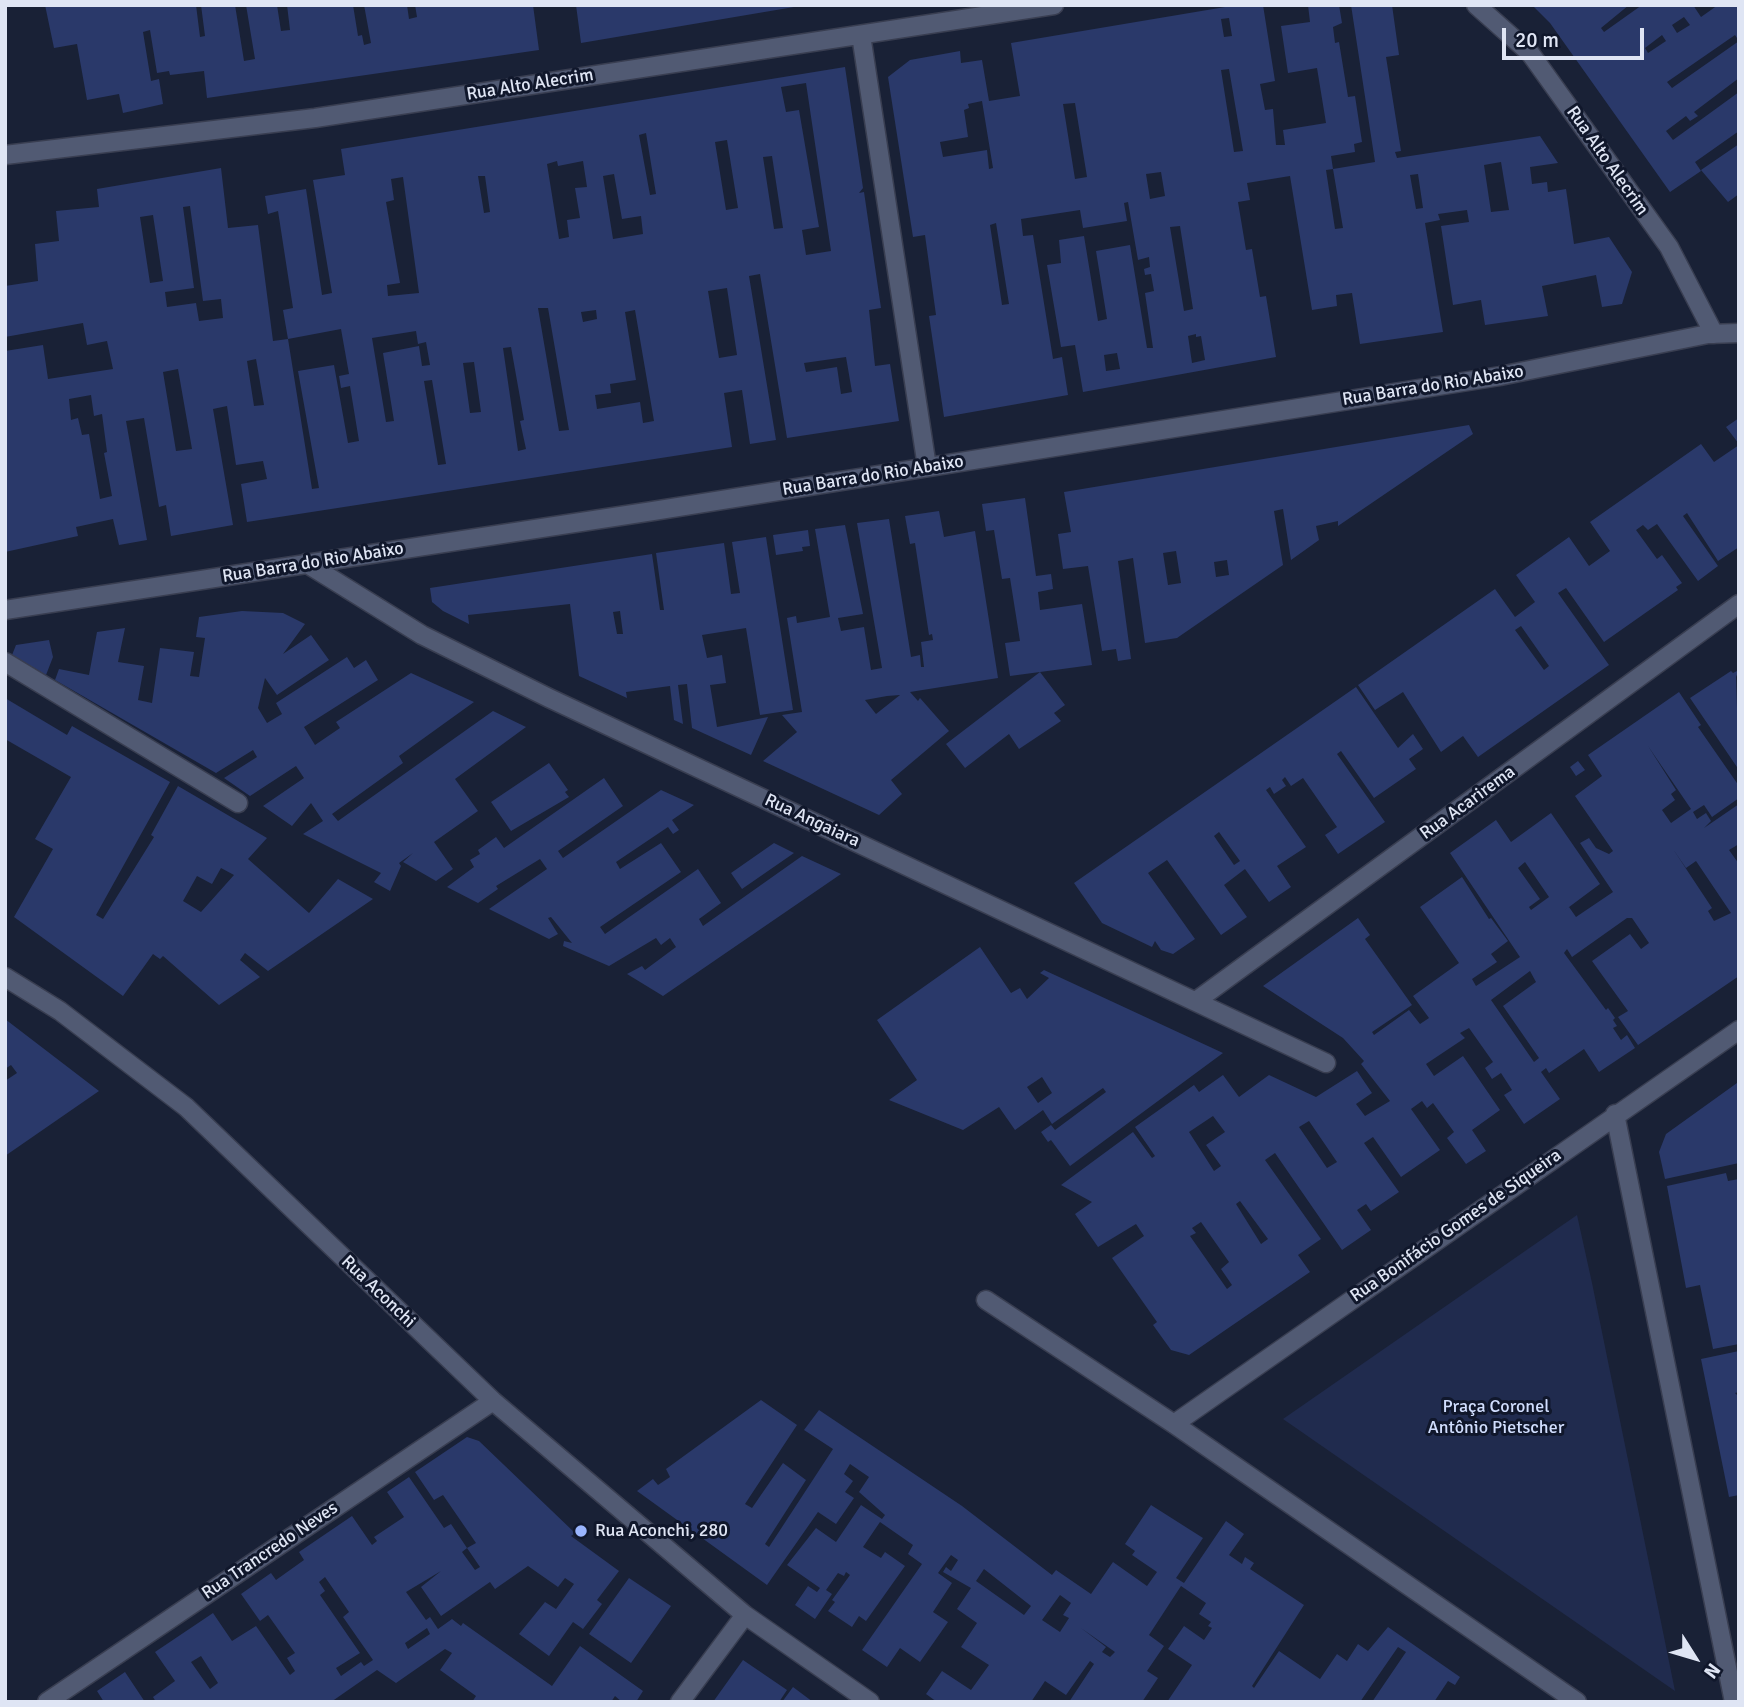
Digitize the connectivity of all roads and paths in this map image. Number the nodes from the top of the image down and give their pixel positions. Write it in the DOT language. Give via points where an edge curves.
graph roads {
  1 [pos="1054,5"];
  2 [pos="1476,5"];
  3 [pos="861,35"];
  4 [pos="5,155"];
  5 [pos="1739,333"];
  6 [pos="1714,334"];
  7 [pos="927,467"];
  8 [pos="306,563"];
  9 [pos="1739,604"];
  10 [pos="5,610"];
  11 [pos="5,662"];
  12 [pos="238,803"];
  13 [pos="5,977"];
  14 [pos="1196,1001"];
  15 [pos="1739,1030"];
  16 [pos="1326,1063"];
  17 [pos="1615,1114"];
  18 [pos="986,1300"];
  19 [pos="493,1401"];
  20 [pos="1174,1423"];
  21 [pos="745,1615"];
  22 [pos="47,1702"];
  23 [pos="680,1702"];
  24 [pos="870,1702"];
  25 [pos="1577,1702"];
  26 [pos="1734,1702"];
  1 -- 3 [label="street, Rua Alto Alecrim"];
  2 -- 6 [label="street, Rua Alto Alecrim" via="1530,53 1669,247"];
  3 -- 4 [label="street, Rua Alto Alecrim" via="314,118"];
  3 -- 7 [label="street"];
  5 -- 6 [label="street, Rua Barra do Rio Abaixo"];
  6 -- 7 [label="street, Rua Barra do Rio Abaixo" via="1500,376"];
  7 -- 8 [label="street, Rua Barra do Rio Abaixo"];
  8 -- 10 [label="street, Rua Barra do Rio Abaixo"];
  8 -- 14 [label="street, Rua Angaiara" via="422,635 549,698"];
  9 -- 14 [label="street, Rua Acarirema"];
  11 -- 12 [label="street"];
  13 -- 19 [label="street, Rua Aconchi" via="60,1011 186,1107"];
  14 -- 16 [label="street, Rua Angaiara"];
  15 -- 17 [label="street, Rua Bonifácio Gomes de Siqueira"];
  17 -- 20 [label="street, Rua Bonifácio Gomes de Siqueira"];
  17 -- 26 [label="street"];
  18 -- 20 [label="street"];
  19 -- 21 [label="street, Rua Aconchi"];
  19 -- 22 [label="street, Rua Trancredo Neves"];
  20 -- 25 [label="street"];
  21 -- 23 [label="street"];
  21 -- 24 [label="street, Rua Aconchi"];
}
